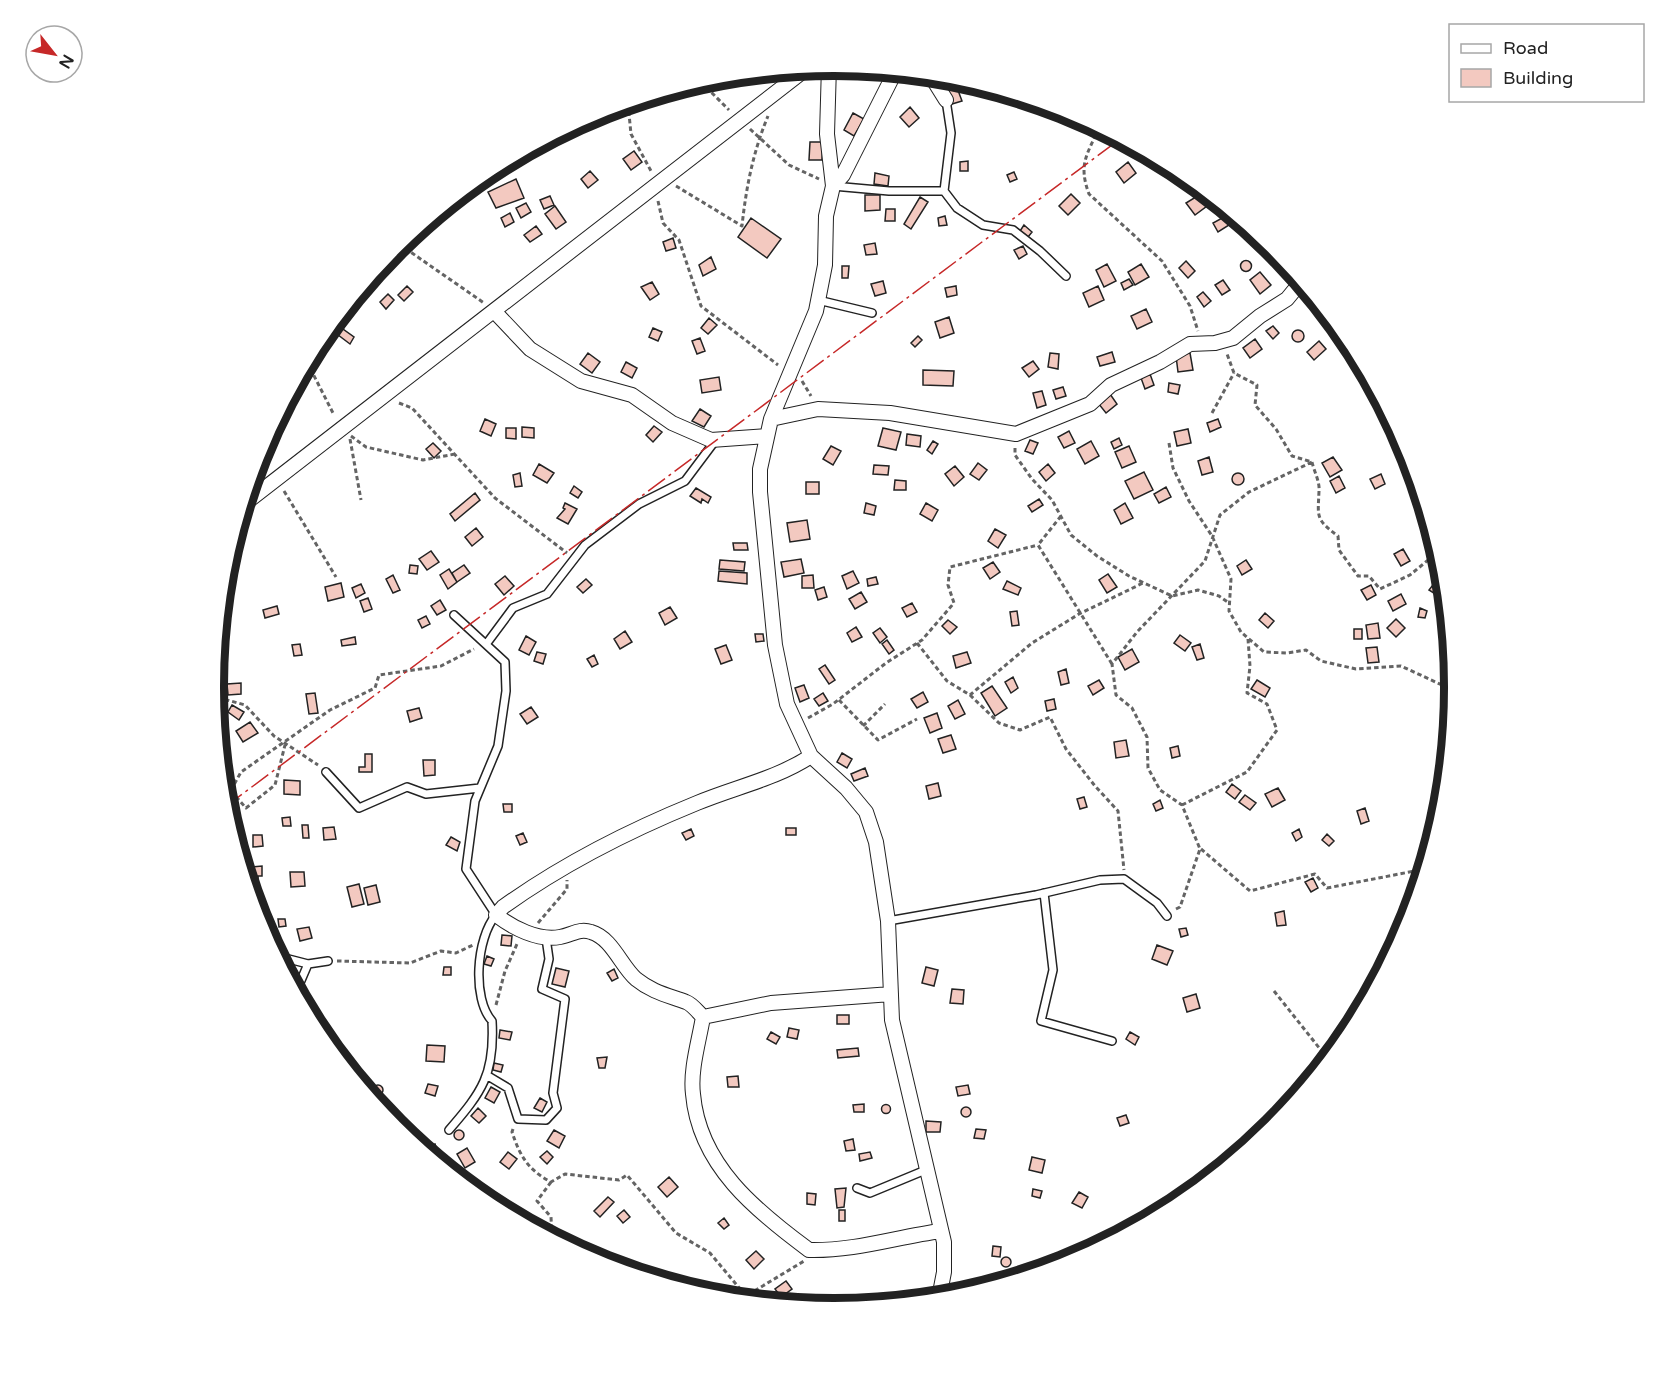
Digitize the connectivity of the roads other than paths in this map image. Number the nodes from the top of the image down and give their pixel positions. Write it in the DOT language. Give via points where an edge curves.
graph roads {
  1 [pos="829,76"];
  2 [pos="795,78"];
  3 [pos="891,80"];
  4 [pos="937,86"];
  5 [pos="946,100"];
  6 [pos="833,186"];
  7 [pos="944,191"];
  8 [pos="1066,276"];
  9 [pos="1296,288"];
  10 [pos="818,300"];
  11 [pos="494,311"];
  12 [pos="872,314"];
  13 [pos="771,419"];
  14 [pos="767,436"];
  15 [pos="717,439"];
  16 [pos="254,496"];
  17 [pos="454,615"];
  18 [pos="487,643"];
  19 [pos="811,756"];
  20 [pos="326,772"];
  21 [pos="480,788"];
  22 [pos="1044,893"];
  23 [pos="496,915"];
  24 [pos="1167,916"];
  25 [pos="888,921"];
  26 [pos="546,938"];
  27 [pos="287,959"];
  28 [pos="328,961"];
  29 [pos="308,964"];
  30 [pos="300,983"];
  31 [pos="891,994"];
  32 [pos="703,1017"];
  33 [pos="1112,1041"];
  34 [pos="488,1076"];
  35 [pos="449,1130"];
  36 [pos="928,1169"];
  37 [pos="856,1188"];
  38 [pos="941,1232"];
  39 [pos="941,1288"];
  1 -- 6 [label="street" via="827,134"];
  2 -- 11 [label="street"];
  3 -- 6 [label="street" via="843,175"];
  4 -- 5 [label="street"];
  5 -- 7 [label="lane" via="951,133"];
  6 -- 7 [label="lane"];
  6 -- 10 [label="street" via="826,216 825,265"];
  7 -- 8 [label="lane" via="957,208 983,225 1012,230"];
  9 -- 13 [label="street" via="1287,299 1233,338 1190,344 1111,385 1090,404 1016,434 890,413 818,409"];
  10 -- 12 [label="lane"];
  10 -- 13 [label="street"];
  11 -- 15 [label="street" via="530,349 581,381 632,395 672,423"];
  11 -- 16 [label="street"];
  13 -- 14 [label="street"];
  14 -- 15 [label="street"];
  14 -- 19 [label="street" via="760,492 775,645 782,685"];
  15 -- 18 [label="lane" via="685,481 639,504 585,545 547,594 513,608"];
  17 -- 18 [label="lane"];
  18 -- 21 [label="lane" via="505,662 506,690 498,746"];
  19 -- 23 [label="street" via="790,770 697,803 567,863"];
  19 -- 25 [label="street" via="866,812 876,842"];
  20 -- 21 [label="lane" via="359,808 407,787 426,794"];
  21 -- 23 [label="lane" via="466,869"];
  22 -- 24 [label="lane" via="1100,880 1124,879 1157,903"];
  22 -- 25 [label="lane"];
  22 -- 33 [label="lane" via="1053,970 1041,1021"];
  23 -- 26 [label="street" via="510,926"];
  23 -- 34 [label="lane" via="482,940 479,968 483,1012 492,1021"];
  25 -- 31 [label="street"];
  26 -- 32 [label="street" via="562,937 576,930 593,932 652,991 688,1002"];
  26 -- 34 [label="lane" via="549,959 542,989 565,999 553,1093 557,1108 546,1120 518,1119 508,1088"];
  27 -- 29 [label="lane"];
  28 -- 29 [label="lane"];
  29 -- 30 [label="lane"];
  31 -- 32 [label="street" via="771,1003"];
  31 -- 36 [label="street" via="892,1020"];
  32 -- 38 [label="street" via="692,1093 708,1147 735,1188 809,1250 858,1248"];
  34 -- 35 [label="lane" via="474,1101"];
  36 -- 37 [label="lane" via="870,1193"];
  36 -- 38 [label="street"];
  38 -- 39 [label="street" via="944,1272"];
}
